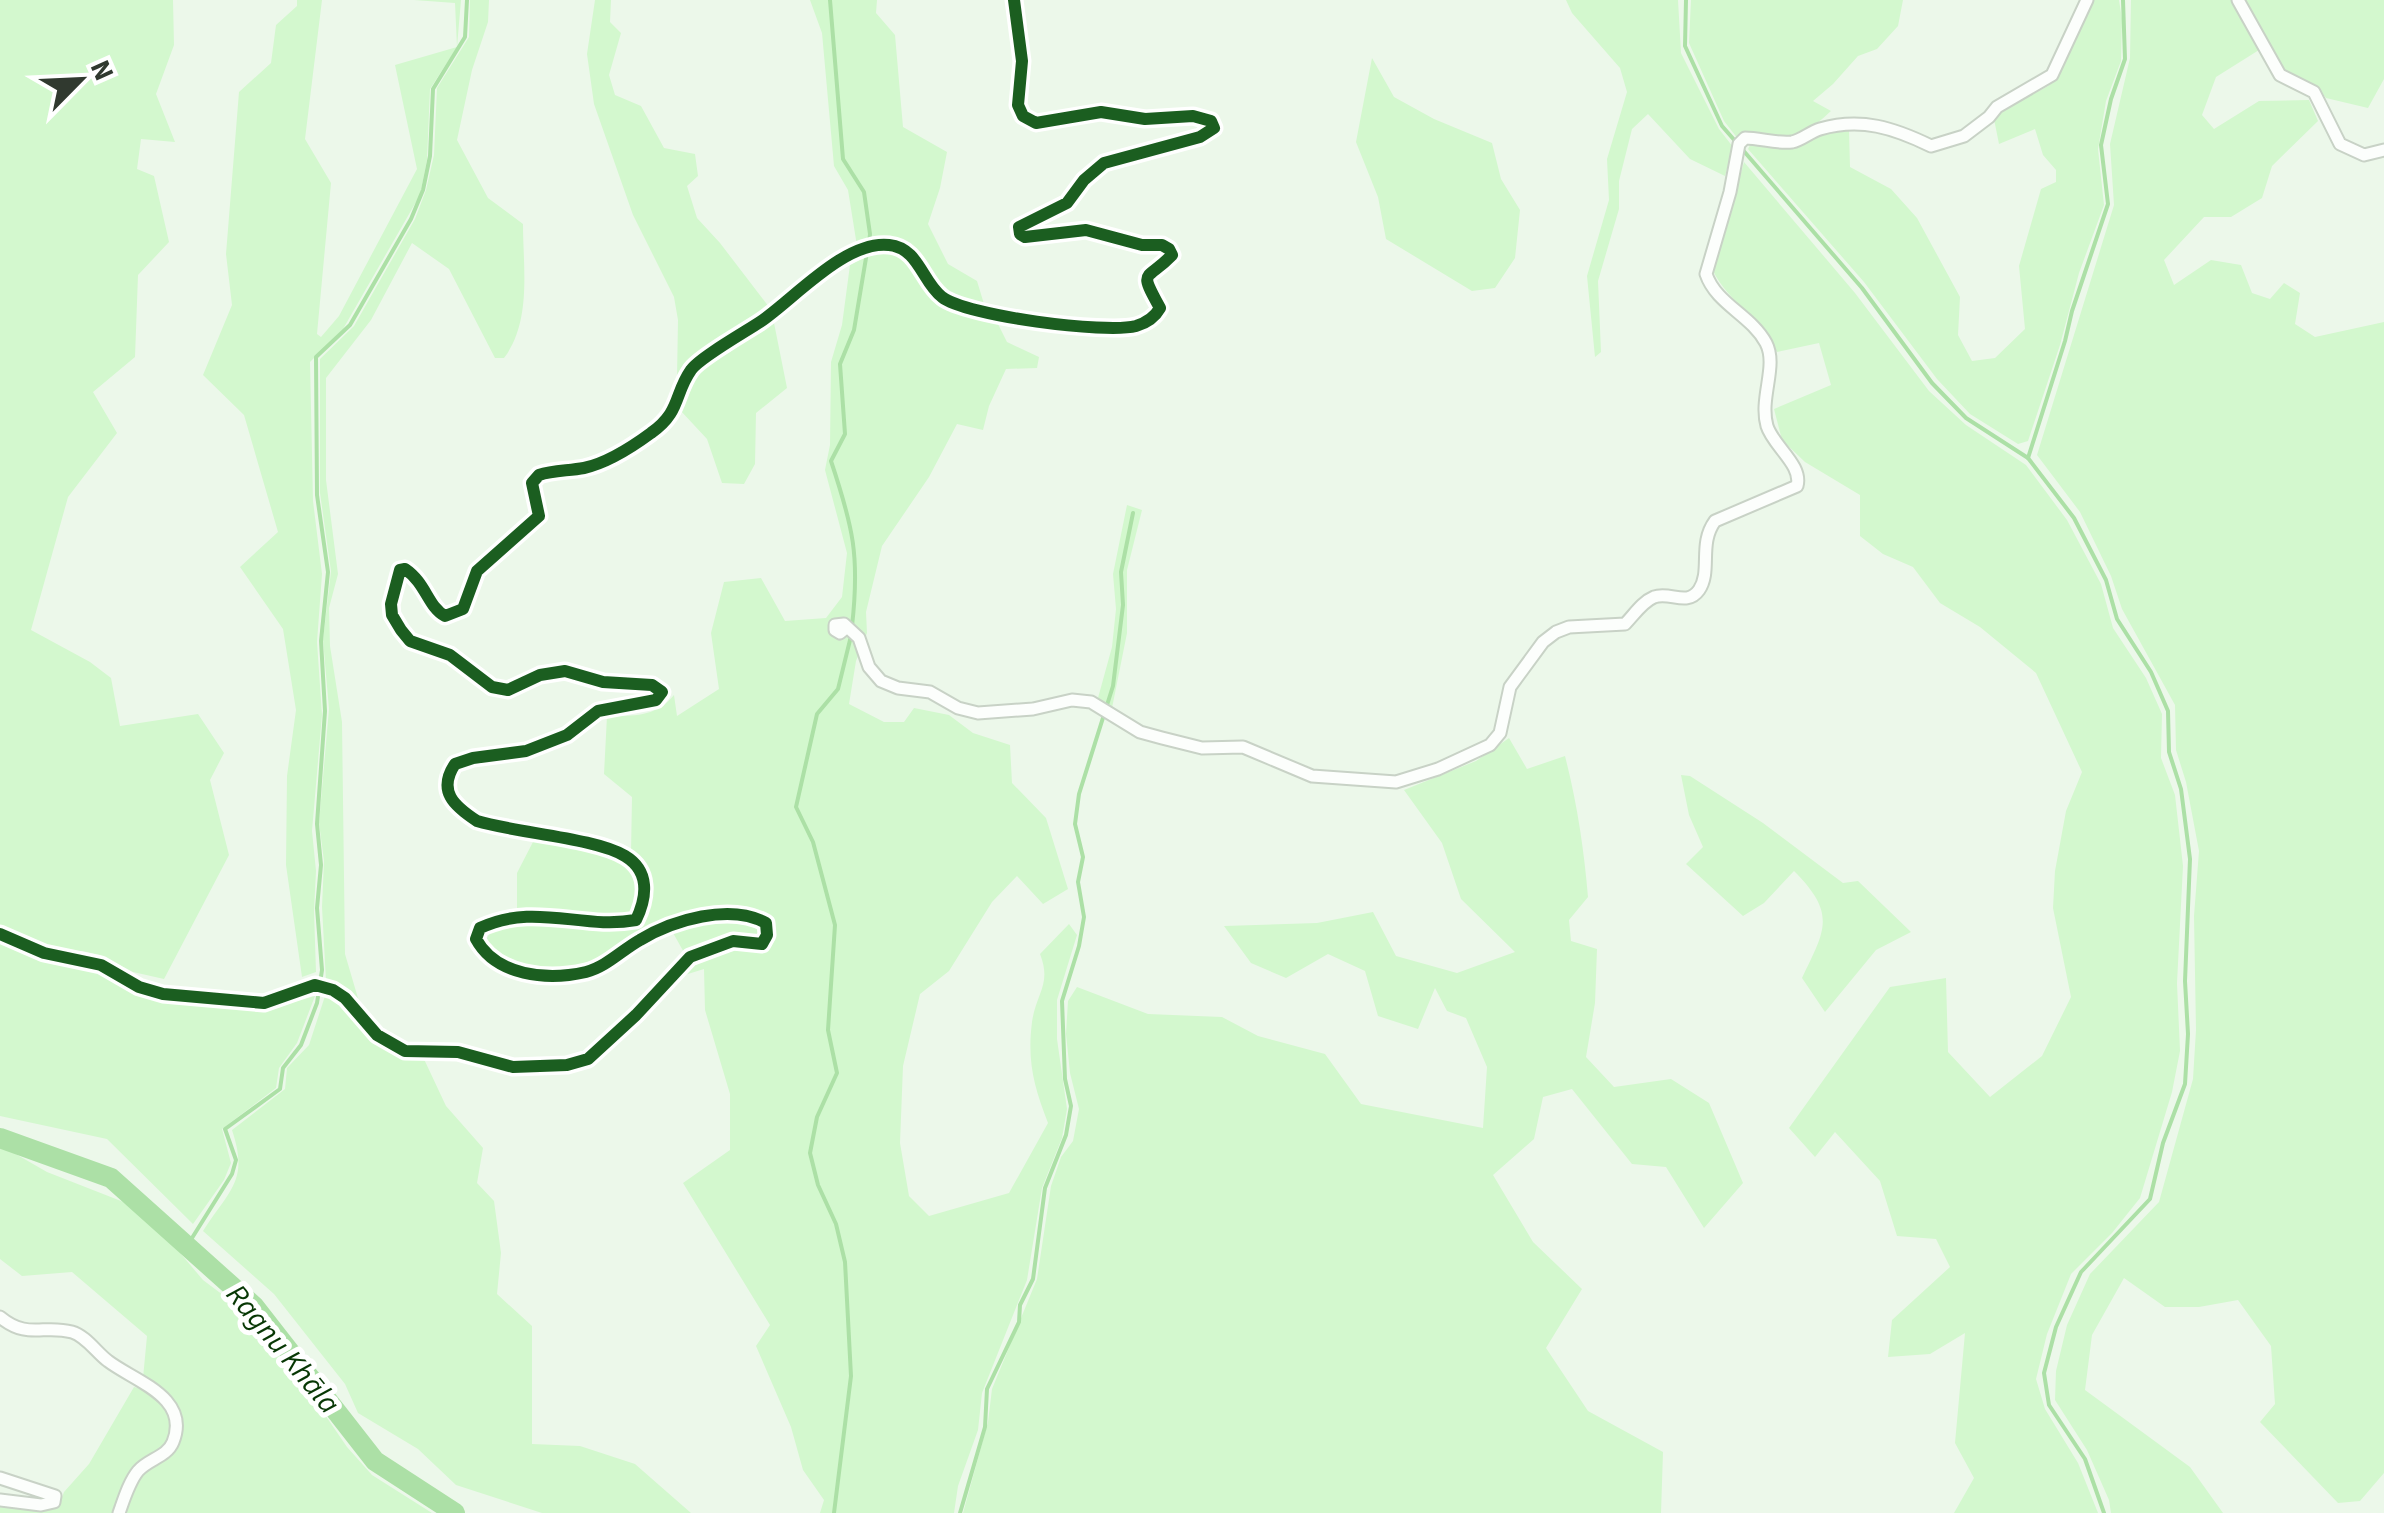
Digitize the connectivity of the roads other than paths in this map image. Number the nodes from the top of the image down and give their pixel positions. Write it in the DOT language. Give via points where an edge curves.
graph roads {
  1 [pos="1014,0"];
  2 [pos="2087,0"];
  3 [pos="2238,0"];
  4 [pos="2384,150"];
  5 [pos="845,628"];
  6 [pos="0,934"];
  7 [pos="0,1317"];
  8 [pos="0,1326"];
  9 [pos="14,1328"];
  10 [pos="0,1478"];
  11 [pos="0,1500"];
  12 [pos="119,1513"];
  1 -- 6 [label="street" via="1022,116 1036,123 1100,112 1211,121 1214,128 1200,137 1104,163 1067,203 1019,227 1026,237 1086,230 1169,249 1168,260 1147,276 1157,314 1122,327 992,312 943,298 911,256 891,245 870,248 800,288 704,358 691,370 674,412 648,436 602,462 538,475 532,483 539,516 476,571 463,610 436,612 422,582 405,568 392,594 392,616 410,641 450,654 492,687 508,690 565,671 662,692 656,700 598,711 546,744 455,764 447,790 477,821 625,856 644,880 636,920 507,916 480,928 476,939 484,954 513,971 589,972 666,928 736,915 766,923 762,944 733,941 690,958 588,1059 513,1067 458,1052 405,1051 378,1036 345,998 316,985 264,1003 163,994"];
  2 -- 5 [label="street" via="2052,75 1997,106 1964,136 1931,146 1862,121 1817,129 1792,142 1745,138 1739,144 1706,274 1710,287 1766,342 1767,427 1796,468 1797,486 1715,521 1707,532 1697,594 1652,598 1625,624 1569,628 1544,642 1510,686 1500,734 1490,745 1396,782 1312,776 1244,747 1202,748 1140,732 1091,702 978,713 958,708 930,692 881,681 859,638"];
  3 -- 4 [label="street" via="2280,75 2314,92 2340,144 2364,155"];
  7 -- 9 [label="street"];
  8 -- 9 [label="street"];
  9 -- 12 [label="street" via="73,1332 123,1372 146,1381 168,1405 174,1440 138,1471"];
  10 -- 11 [label="street" via="54,1496 54,1502"];
}
